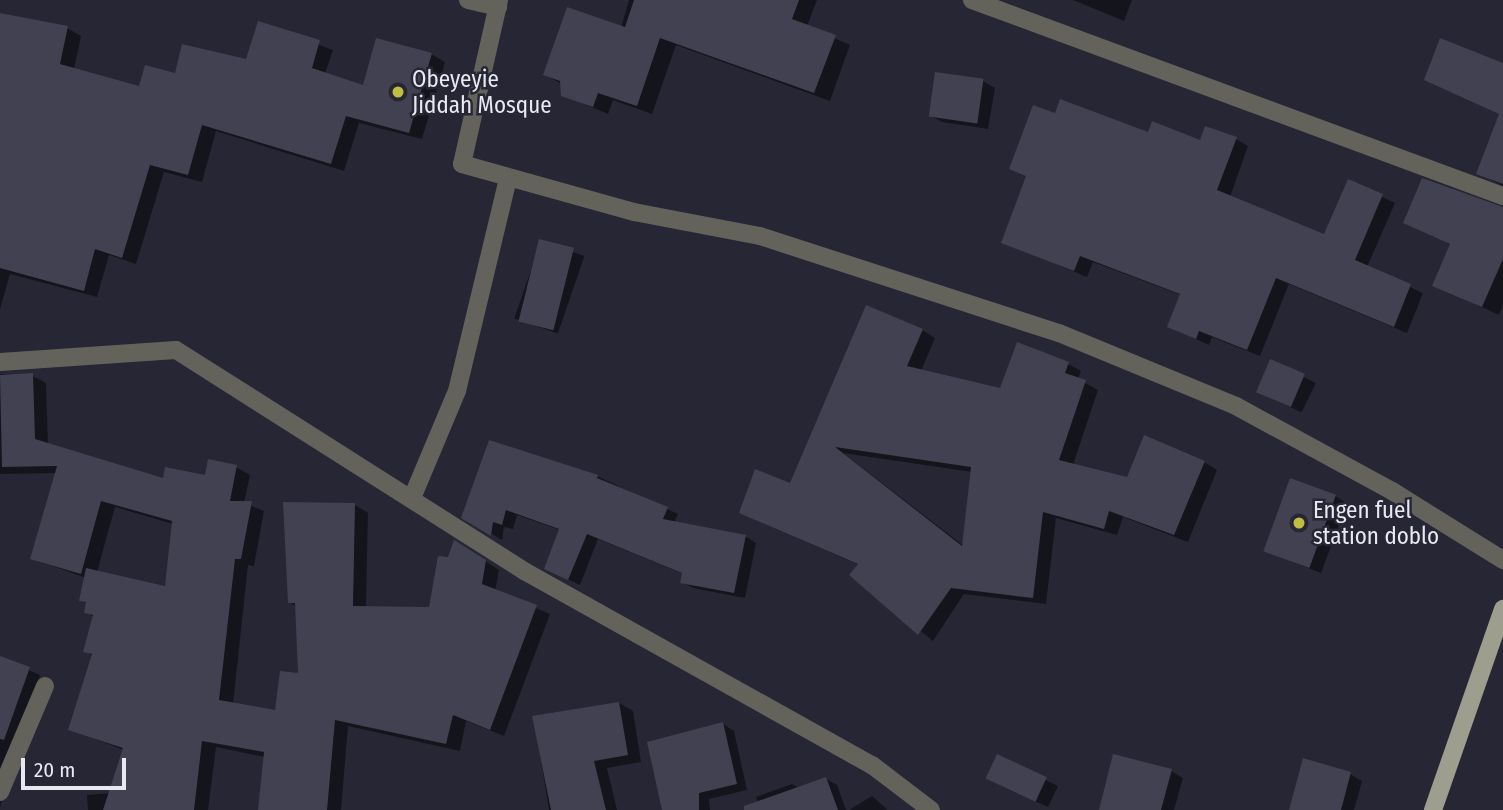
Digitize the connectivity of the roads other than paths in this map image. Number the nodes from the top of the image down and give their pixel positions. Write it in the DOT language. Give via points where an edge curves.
graph roads {
  1 [pos="468,0"];
  2 [pos="972,0"];
  3 [pos="499,3"];
  4 [pos="508,178"];
  5 [pos="1503,196"];
  6 [pos="0,362"];
  7 [pos="412,498"];
  8 [pos="1503,560"];
  9 [pos="1503,608"];
  10 [pos="45,686"];
  11 [pos="0,792"];
  12 [pos="931,810"];
  13 [pos="1433,810"];
  1 -- 3 [label="street"];
  2 -- 5 [label="street"];
  3 -- 4 [label="street" via="462,164"];
  4 -- 7 [label="street" via="457,391"];
  4 -- 8 [label="street" via="634,212 760,236 1059,333 1236,406 1392,491"];
  6 -- 7 [label="street" via="177,349"];
  7 -- 12 [label="street" via="537,578 872,765"];
  9 -- 13 [label="main road"];
  10 -- 11 [label="street"];
}
